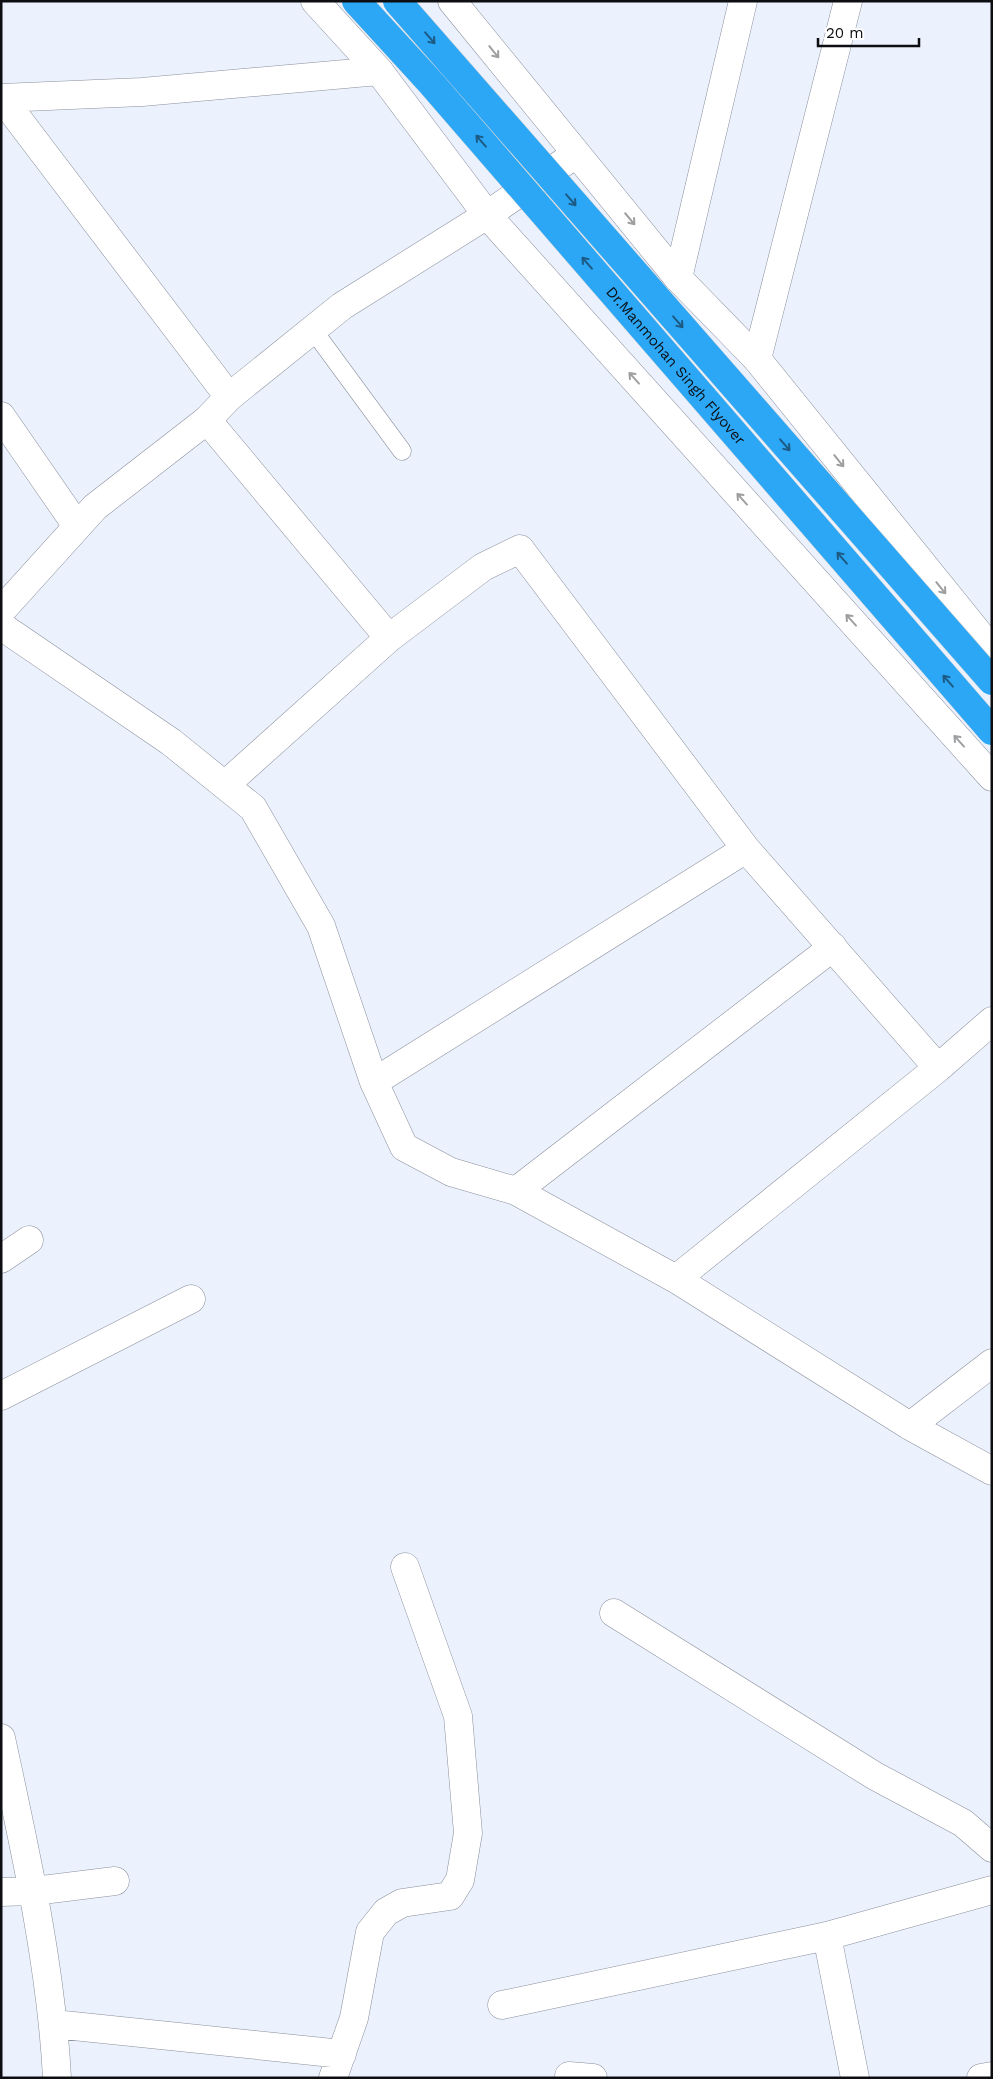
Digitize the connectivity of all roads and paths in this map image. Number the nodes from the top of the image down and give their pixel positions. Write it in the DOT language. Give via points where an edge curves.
graph roads {
  1 [pos="315,1"];
  2 [pos="356,1"];
  3 [pos="397,1"];
  4 [pos="452,1"];
  5 [pos="743,1"];
  6 [pos="848,1"];
  7 [pos="379,71"];
  8 [pos="2,98"];
  9 [pos="576,154"];
  10 [pos="487,215"];
  11 [pos="678,278"];
  12 [pos="313,330"];
  13 [pos="757,359"];
  14 [pos="229,397"];
  15 [pos="1,416"];
  16 [pos="208,420"];
  17 [pos="402,451"];
  18 [pos="77,526"];
  19 [pos="1,611"];
  20 [pos="1,626"];
  21 [pos="389,638"];
  22 [pos="992,650"];
  23 [pos="992,682"];
  24 [pos="992,731"];
  25 [pos="992,777"];
  26 [pos="225,786"];
  27 [pos="746,849"];
  28 [pos="832,947"];
  29 [pos="992,1021"];
  30 [pos="938,1068"];
  31 [pos="374,1082"];
  32 [pos="516,1191"];
  33 [pos="30,1240"];
  34 [pos="1,1259"];
  35 [pos="676,1279"];
  36 [pos="191,1299"];
  37 [pos="992,1362"];
  38 [pos="1,1396"];
  39 [pos="910,1426"];
  40 [pos="992,1471"];
  41 [pos="405,1567"];
  42 [pos="614,1613"];
  43 [pos="1,1738"];
  44 [pos="992,1848"];
  45 [pos="115,1881"];
  46 [pos="992,1890"];
  47 [pos="34,1891"];
  48 [pos="1,1892"];
  49 [pos="827,1936"];
  50 [pos="502,2005"];
  51 [pos="54,2024"];
  52 [pos="337,2066"];
  53 [pos="992,2076"];
  54 [pos="57,2078"];
  55 [pos="855,2078"];
  56 [pos="980,2078"];
  1 -- 7 [label="street"];
  24 -- 2 [label="highway, Dr.Manmohan Singh Flyover, one-way, bridge" via="431,83"];
  3 -- 23 [label="highway, Dr.Manmohan Singh Flyover, one-way, bridge"];
  4 -- 9 [label="street, one-way"];
  5 -- 11 [label="street"];
  6 -- 13 [label="street"];
  7 -- 8 [label="street" via="142,92"];
  7 -- 10 [label="street"];
  8 -- 14 [label="street"];
  9 -- 10 [label="street"];
  9 -- 11 [label="street, one-way"];
  10 -- 12 [label="street" via="342,306"];
  25 -- 10 [label="street, one-way"];
  11 -- 13 [label="street"];
  12 -- 14 [label="street"];
  12 -- 17 [label="lane"];
  13 -- 22 [label="street, one-way"];
  14 -- 16 [label="street"];
  15 -- 18 [label="street"];
  16 -- 18 [label="street" via="95,507"];
  16 -- 21 [label="street"];
  18 -- 19 [label="street"];
  20 -- 26 [label="street" via="172,742"];
  21 -- 26 [label="street"];
  21 -- 27 [label="street" via="483,567 520,549"];
  26 -- 31 [label="street" via="254,808 321,926"];
  27 -- 28 [label="street"];
  27 -- 31 [label="street"];
  28 -- 30 [label="street"];
  28 -- 32 [label="street"];
  29 -- 30 [label="street"];
  30 -- 35 [label="street"];
  31 -- 32 [label="street" via="404,1147 451,1172"];
  32 -- 35 [label="street"];
  33 -- 34 [label="street"];
  35 -- 39 [label="street"];
  36 -- 38 [label="street"];
  37 -- 39 [label="street"];
  39 -- 40 [label="street"];
  41 -- 52 [label="street" via="458,1716 468,1833 460,1880 450,1896 402,1903 386,1912 370,1932 354,2018"];
  42 -- 44 [label="street" via="875,1776 963,1823"];
  43 -- 47 [label="street"];
  45 -- 47 [label="street"];
  46 -- 49 [label="street"];
  47 -- 48 [label="street"];
  47 -- 51 [label="street"];
  49 -- 50 [label="street"];
  49 -- 55 [label="street"];
  51 -- 52 [label="street"];
  51 -- 54 [label="street"];
  53 -- 56 [label="street"];
}
